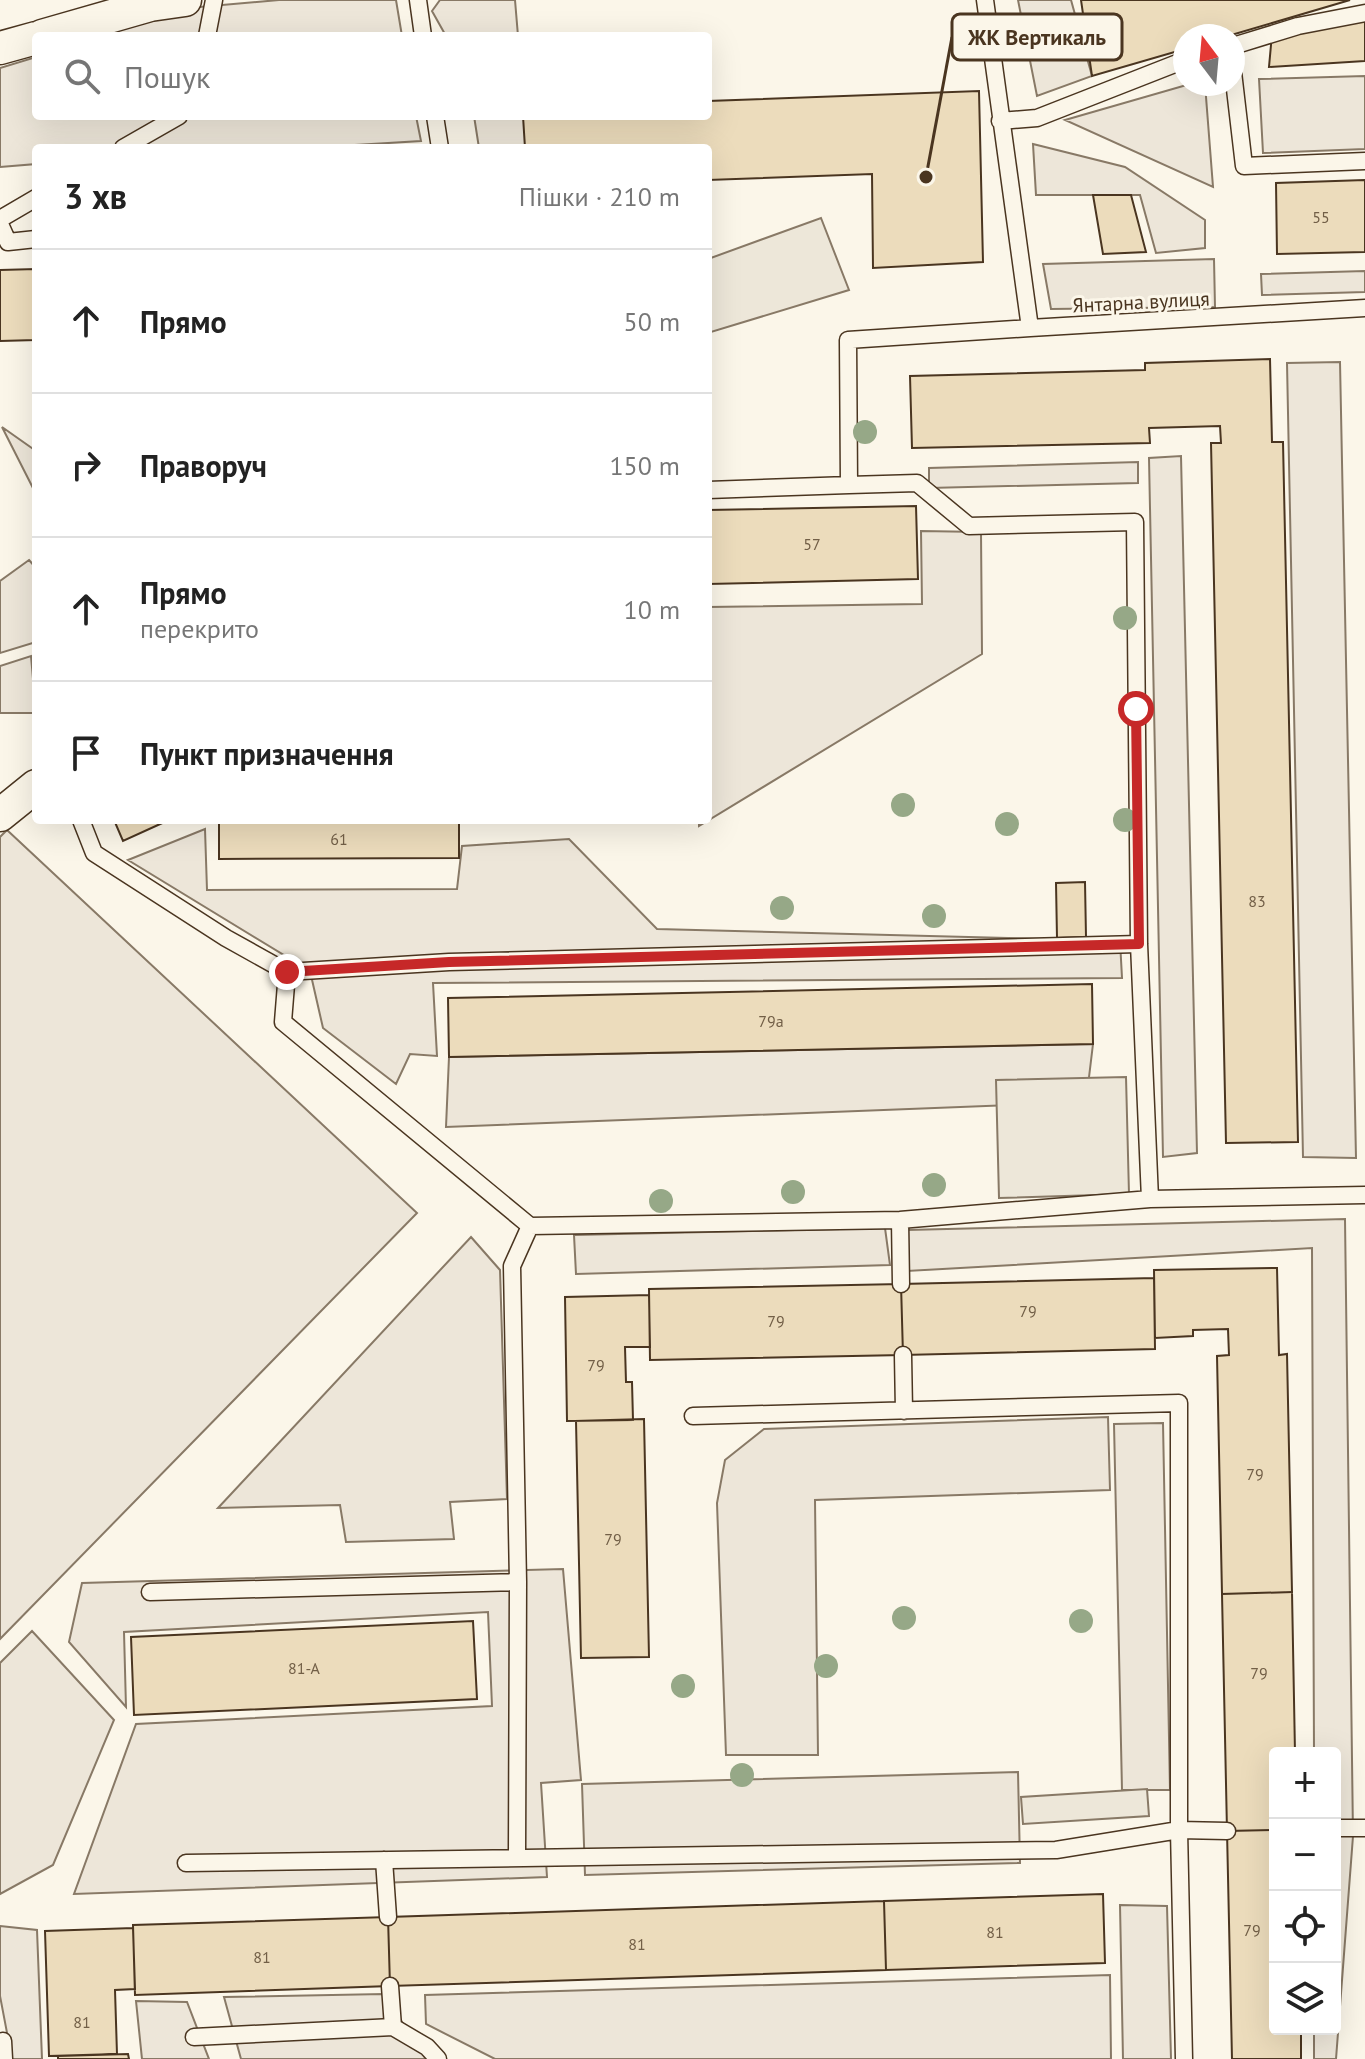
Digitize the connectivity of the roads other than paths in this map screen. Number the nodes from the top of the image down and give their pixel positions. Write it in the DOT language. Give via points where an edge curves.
graph roads {
  1 [pos="185,0"];
  2 [pos="214,0"];
  3 [pos="418,0"];
  4 [pos="985,0"];
  5 [pos="1365,13"];
  6 [pos="56,32"];
  7 [pos="208,32"];
  8 [pos="422,32"];
  9 [pos="32,39"];
  10 [pos="1245,42"];
  11 [pos="0,48"];
  12 [pos="1173,64"];
  13 [pos="1160,69"];
  14 [pos="1173,70"];
  15 [pos="1236,96"];
  16 [pos="172,120"];
  17 [pos="436,120"];
  18 [pos="1000,121"];
  19 [pos="130,144"];
  20 [pos="439,144"];
  21 [pos="1365,161"];
  22 [pos="32,201"];
  23 [pos="0,222"];
  24 [pos="32,239"];
  25 [pos="1365,308"];
  26 [pos="1030,328"];
  27 [pos="849,485"];
  28 [pos="712,490"];
  29 [pos="32,789"];
  30 [pos="0,815"];
  31 [pos="83,824"];
  32 [pos="1139,944"];
  33 [pos="287,972"];
  34 [pos="1365,1195"];
  35 [pos="1150,1199"];
  36 [pos="900,1220"];
  37 [pos="530,1226"];
  38 [pos="901,1284"];
  39 [pos="903,1355"];
  40 [pos="904,1411"];
  41 [pos="693,1416"];
  42 [pos="518,1582"];
  43 [pos="150,1592"];
  44 [pos="1341,1828"];
  45 [pos="1365,1828"];
  46 [pos="1179,1830"];
  47 [pos="1227,1831"];
  48 [pos="517,1857"];
  49 [pos="384,1860"];
  50 [pos="186,1863"];
  51 [pos="388,1917"];
  52 [pos="390,1986"];
  53 [pos="393,2027"];
  54 [pos="194,2037"];
  55 [pos="3,2041"];
  56 [pos="4,2059"];
  57 [pos="438,2059"];
  58 [pos="1184,2059"];
  1 -- 6 [label="street"];
  2 -- 7 [label="lane"];
  3 -- 8 [label="lane"];
  4 -- 18 [label="lane"];
  5 -- 10 [label="lane"];
  9 -- 11 [label="street"];
  12 -- 13 [label="lane"];
  13 -- 14 [label="lane"];
  13 -- 18 [label="lane" via="1037,118"];
  15 -- 21 [label="lane" via="1244,166"];
  16 -- 19 [label="lane"];
  17 -- 20 [label="lane"];
  18 -- 26 [label="lane"];
  22 -- 23 [label="lane"];
  23 -- 24 [label="lane" via="8,242"];
  25 -- 26 [label="lane, Янтарна вулиця"];
  26 -- 27 [label="lane, Янтарна вулиця" via="848,340"];
  27 -- 28 [label="lane"];
  27 -- 32 [label="lane" via="917,483 969,526 1135,522"];
  29 -- 30 [label="street"];
  31 -- 33 [label="lane" via="94,853"];
  32 -- 33 [label="lane" via="449,962"];
  32 -- 35 [label="lane"];
  33 -- 37 [label="lane" via="283,1022"];
  34 -- 35 [label="lane"];
  35 -- 36 [label="lane"];
  36 -- 37 [label="lane"];
  36 -- 38 [label="lane"];
  37 -- 42 [label="lane" via="512,1266"];
  39 -- 40 [label="lane"];
  40 -- 41 [label="lane"];
  40 -- 46 [label="lane" via="1179,1403"];
  42 -- 43 [label="lane"];
  42 -- 48 [label="lane"];
  44 -- 45 [label="lane"];
  46 -- 47 [label="lane"];
  46 -- 48 [label="lane" via="1056,1850"];
  46 -- 58 [label="lane"];
  48 -- 49 [label="lane"];
  49 -- 50 [label="lane"];
  49 -- 51 [label="lane"];
  52 -- 53 [label="lane"];
  53 -- 54 [label="lane"];
  53 -- 57 [label="lane"];
  55 -- 56 [label="lane"];
}
